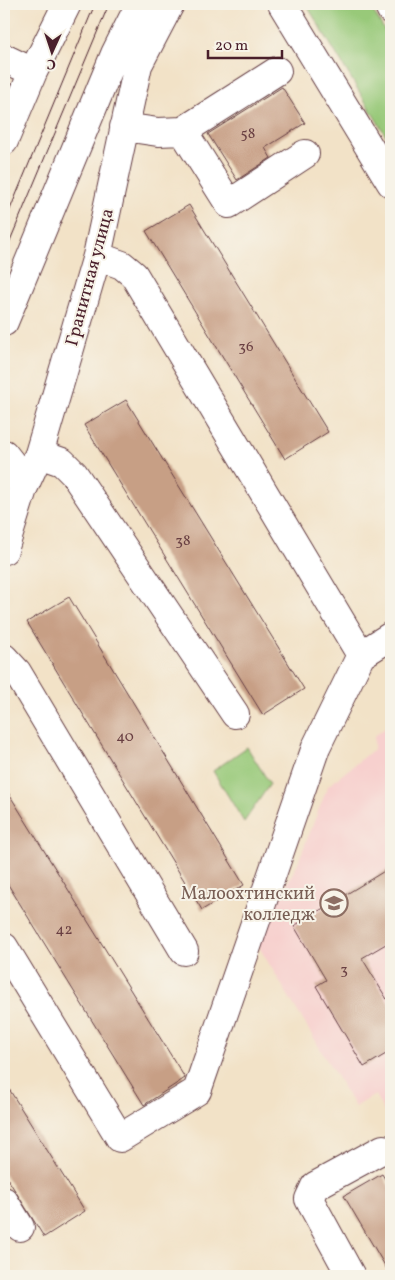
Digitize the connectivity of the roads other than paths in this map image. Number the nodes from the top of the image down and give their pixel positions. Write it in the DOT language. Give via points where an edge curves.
graph roads {
  1 [pos="67,4"];
  2 [pos="140,4"];
  3 [pos="170,4"];
  4 [pos="282,4"];
  5 [pos="388,4"];
  6 [pos="391,10"];
  7 [pos="4,58"];
  8 [pos="127,59"];
  9 [pos="277,71"];
  10 [pos="33,72"];
  11 [pos="124,127"];
  12 [pos="183,131"];
  13 [pos="4,141"];
  14 [pos="304,154"];
  15 [pos="391,183"];
  16 [pos="97,256"];
  17 [pos="4,322"];
  18 [pos="4,454"];
  19 [pos="39,454"];
  20 [pos="23,489"];
  21 [pos="4,550"];
  22 [pos="391,636"];
  23 [pos="361,654"];
  24 [pos="4,658"];
  25 [pos="235,714"];
  26 [pos="4,947"];
  27 [pos="184,951"];
  28 [pos="391,1152"];
  29 [pos="4,1201"];
  30 [pos="20,1227"];
  31 [pos="351,1276"];
  1 -- 10 [label="street"];
  2 -- 8 [label="street, Гранитная улица"];
  3 -- 8 [label="street, Гранитная улица"];
  4 -- 15 [label="street"];
  5 -- 6 [label="street"];
  7 -- 10 [label="street"];
  8 -- 11 [label="street, Гранитная улица"];
  8 -- 17 [label="street, Гранитная улица"];
  9 -- 12 [label="street"];
  10 -- 13 [label="street"];
  11 -- 12 [label="street" via="158,132"];
  11 -- 16 [label="street, Гранитная улица"];
  12 -- 14 [label="street" via="230,204"];
  16 -- 19 [label="street, Гранитная улица"];
  16 -- 23 [label="street" via="122,265 134,275"];
  18 -- 20 [label="street" via="15,468"];
  19 -- 20 [label="street, Гранитная улица"];
  19 -- 25 [label="street" via="62,462 74,474"];
  20 -- 21 [label="street, Гранитная улица"];
  22 -- 23 [label="street"];
  23 -- 26 [label="street" via="308,767 197,1091 120,1138"];
  24 -- 27 [label="street" via="17,672"];
  28 -- 31 [label="street" via="383,1149 315,1186 309,1200"];
  29 -- 30 [label="street"];
}
